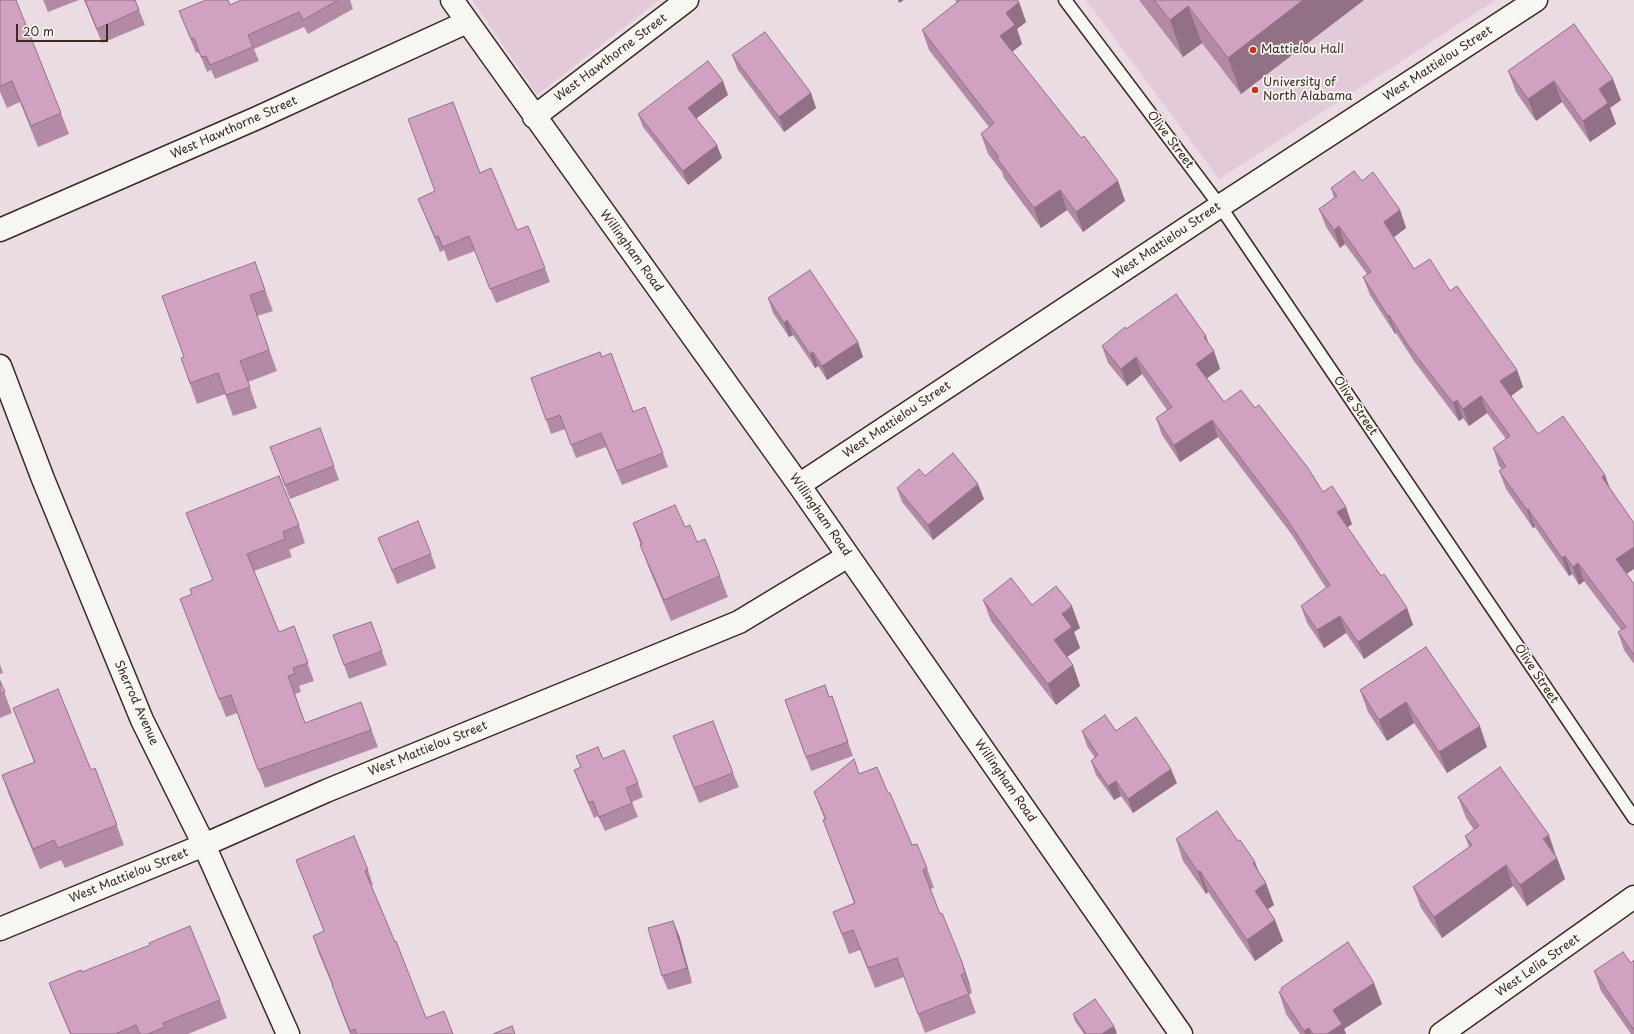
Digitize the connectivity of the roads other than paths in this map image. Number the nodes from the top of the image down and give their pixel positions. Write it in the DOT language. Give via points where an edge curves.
graph roads {
  1 [pos="452,0"];
  2 [pos="687,0"];
  3 [pos="1065,0"];
  4 [pos="1536,0"];
  5 [pos="467,22"];
  6 [pos="534,116"];
  7 [pos="1220,206"];
  8 [pos="0,230"];
  9 [pos="0,366"];
  10 [pos="799,485"];
  11 [pos="848,556"];
  12 [pos="1634,818"];
  13 [pos="204,845"];
  14 [pos="1634,897"];
  15 [pos="0,929"];
  16 [pos="288,1034"];
  17 [pos="1182,1034"];
  18 [pos="1441,1034"];
  1 -- 5 [label="street, Willingham Road"];
  2 -- 6 [label="street, West Hawthorne Street"];
  3 -- 7 [label="lane, Olive Street"];
  4 -- 7 [label="street, West Mattielou Street"];
  5 -- 6 [label="street, Willingham Road"];
  5 -- 8 [label="street, West Hawthorne Street"];
  6 -- 10 [label="street, Willingham Road"];
  7 -- 10 [label="street, West Mattielou Street"];
  7 -- 12 [label="lane, Olive Street"];
  9 -- 13 [label="street, Sherrod Avenue" via="43,479 142,720"];
  10 -- 11 [label="street, Willingham Road"];
  11 -- 13 [label="street, West Mattielou Street" via="739,622 334,788"];
  11 -- 17 [label="street, Willingham Road"];
  13 -- 15 [label="street, West Mattielou Street"];
  13 -- 16 [label="street, Sherrod Avenue"];
  14 -- 18 [label="street, West Lelia Street"];
}
